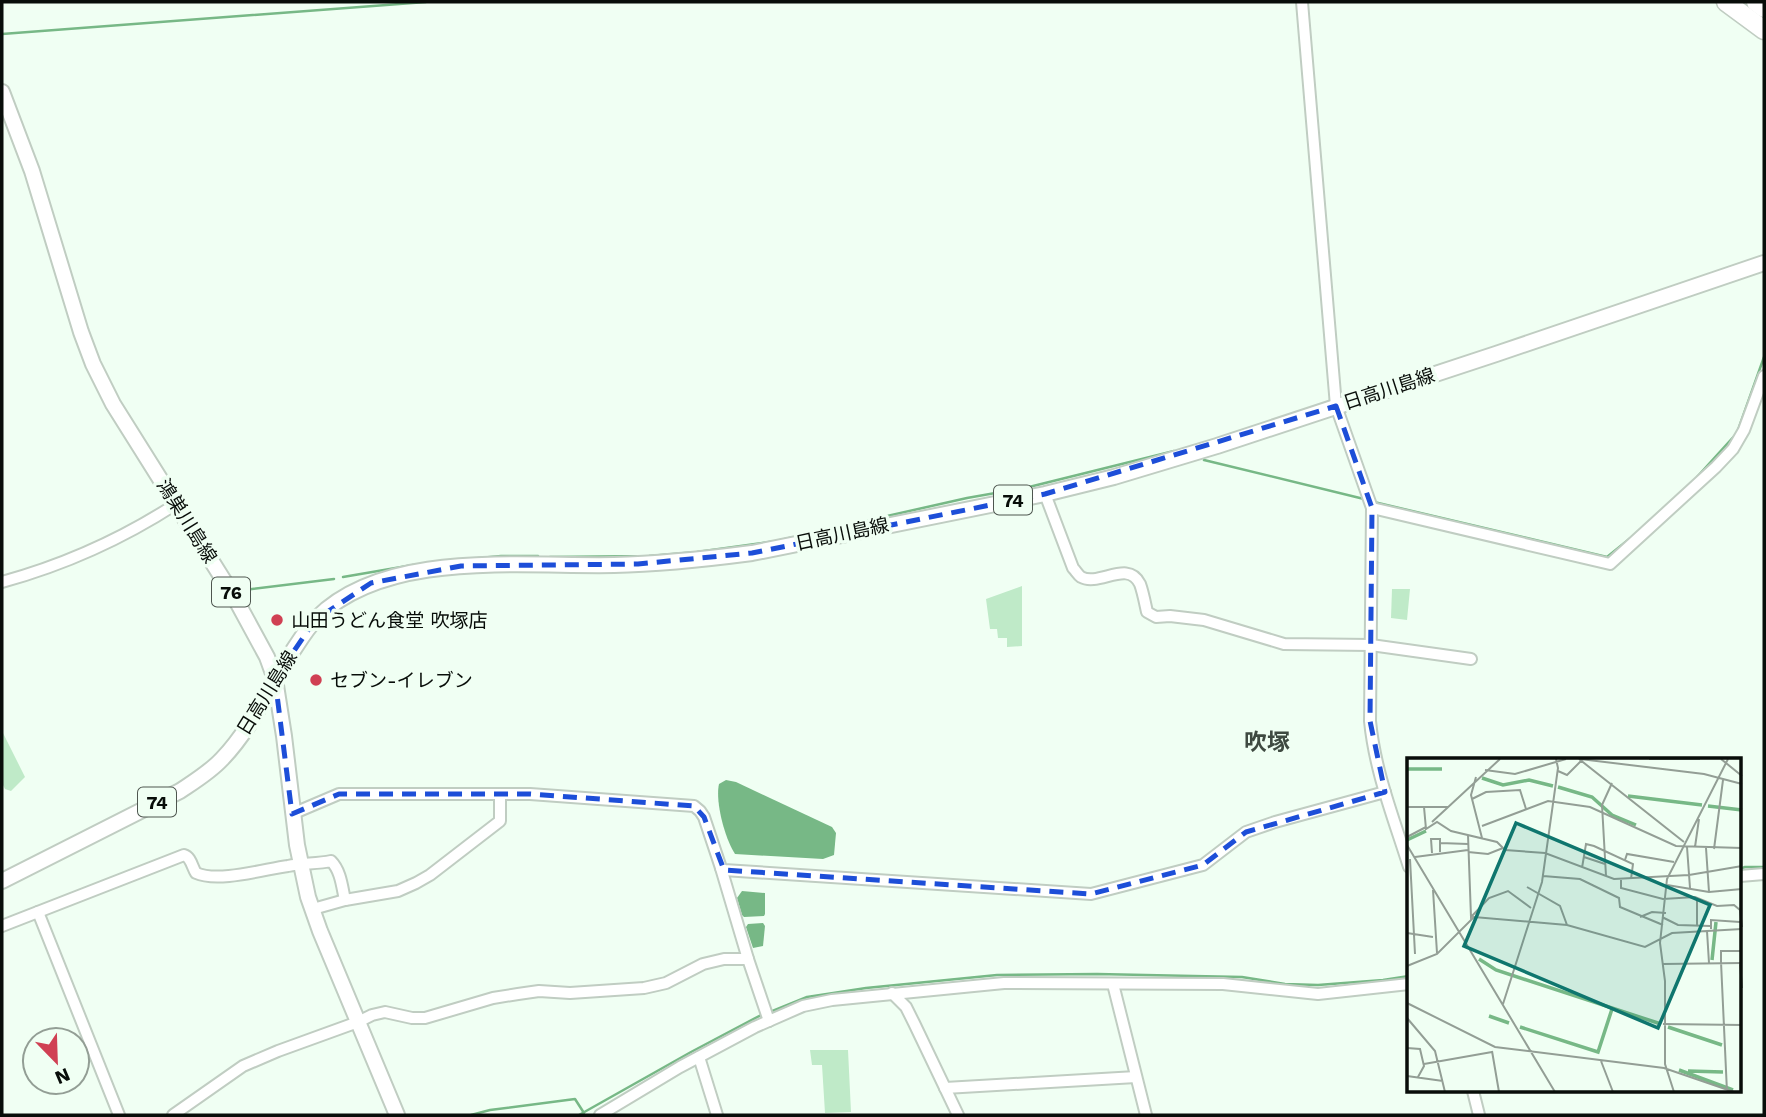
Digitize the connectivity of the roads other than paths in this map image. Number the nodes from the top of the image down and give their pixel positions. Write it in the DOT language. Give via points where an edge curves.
graph roads {
  1 [pos="1302,2"];
  2 [pos="1726,2"];
  3 [pos="1756,2"];
  4 [pos="1764,8"];
  5 [pos="1764,30"];
  6 [pos="2,92"];
  7 [pos="1764,263"];
  8 [pos="1764,376"];
  9 [pos="1336,406"];
  10 [pos="1045,494"];
  11 [pos="176,503"];
  12 [pos="1372,508"];
  13 [pos="2,582"];
  14 [pos="1371,645"];
  15 [pos="1471,659"];
  16 [pos="275,679"];
  17 [pos="1385,792"];
  18 [pos="500,794"];
  19 [pos="292,814"];
  20 [pos="1407,861"];
  21 [pos="300,865"];
  22 [pos="721,869"];
  23 [pos="1764,874"];
  24 [pos="1742,876"];
  25 [pos="2,881"];
  26 [pos="345,900"];
  27 [pos="313,909"];
  28 [pos="38,912"];
  29 [pos="2,926"];
  30 [pos="748,959"];
  31 [pos="1113,984"];
  32 [pos="1407,984"];
  33 [pos="892,993"];
  34 [pos="769,1021"];
  35 [pos="358,1022"];
  36 [pos="699,1057"];
  37 [pos="1136,1077"];
  38 [pos="945,1088"];
  39 [pos="1473,1092"];
  40 [pos="119,1115"];
  41 [pos="173,1115"];
  42 [pos="397,1115"];
  43 [pos="600,1115"];
  44 [pos="718,1115"];
  45 [pos="958,1115"];
  46 [pos="1146,1115"];
  47 [pos="1479,1115"];
  1 -- 9 [label="street"];
  2 -- 5 [label="highway"];
  3 -- 4 [label="highway"];
  6 -- 11 [label="main road, 鴻巣川島線 / 76" via="93,364"];
  7 -- 9 [label="main road, 日高川島線 / 74"];
  8 -- 12 [label="street" via="1733,449 1610,564"];
  9 -- 10 [label="main road, 日高川島線 / 74" via="1114,477"];
  9 -- 12 [label="street"];
  10 -- 14 [label="street" via="1073,568 1082,577 1094,579 1126,573 1134,576 1147,612 1156,617 1204,620 1284,644"];
  10 -- 16 [label="main road, 日高川島線 / 74" via="752,553 638,564 461,566 388,578 334,602 315,620"];
  11 -- 13 [label="street" via="82,555"];
  11 -- 16 [label="main road, 鴻巣川島線 / 76" via="248,619"];
  12 -- 14 [label="street"];
  14 -- 15 [label="street"];
  14 -- 17 [label="street" via="1370,721"];
  16 -- 19 [label="main road, 鴻巣川島線 / 76"];
  16 -- 25 [label="main road, 日高川島線 / 74" via="235,743 202,777"];
  17 -- 20 [label="street"];
  17 -- 22 [label="street" via="1246,832 1203,865 1091,894"];
  18 -- 19 [label="street" via="339,794"];
  18 -- 22 [label="street" via="694,806 704,817"];
  18 -- 26 [label="street" via="500,821 429,875 398,891"];
  19 -- 21 [label="main road, 鴻巣川島線 / 76"];
  21 -- 26 [label="street" via="335,864"];
  21 -- 27 [label="main road, 鴻巣川島線 / 76"];
  21 -- 28 [label="street" via="240,875 200,875 187,856 179,856"];
  22 -- 30 [label="street"];
  23 -- 24 [label="street"];
  26 -- 27 [label="street"];
  27 -- 35 [label="main road, 鴻巣川島線 / 76"];
  28 -- 29 [label="street"];
  28 -- 40 [label="street"];
  30 -- 34 [label="street"];
  30 -- 35 [label="street" via="703,964 666,983 644,988 539,991 425,1018 385,1012"];
  31 -- 32 [label="street" via="1223,984 1318,994"];
  31 -- 33 [label="street" via="1004,983"];
  31 -- 37 [label="street"];
  33 -- 34 [label="street" via="803,1006"];
  33 -- 38 [label="street" via="906,1007"];
  34 -- 36 [label="street"];
  35 -- 41 [label="street" via="243,1066"];
  35 -- 42 [label="main road, 鴻巣川島線 / 76"];
  36 -- 43 [label="street"];
  36 -- 44 [label="street"];
  37 -- 38 [label="street"];
  37 -- 46 [label="street"];
  38 -- 45 [label="street"];
  39 -- 47 [label="street"];
}
